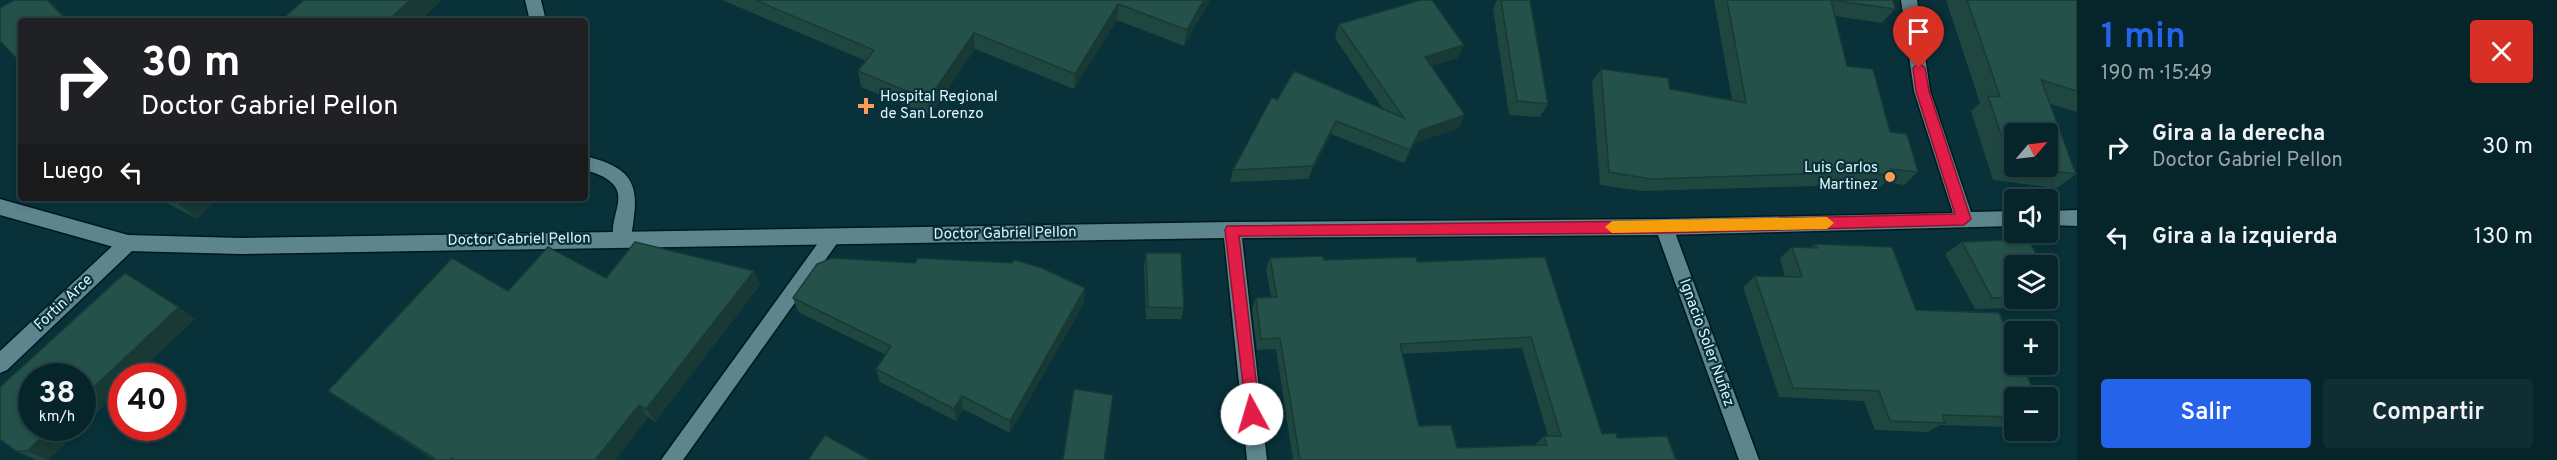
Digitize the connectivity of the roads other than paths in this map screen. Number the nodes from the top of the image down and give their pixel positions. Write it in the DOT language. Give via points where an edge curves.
graph roads {
  1 [pos="534,0"];
  2 [pos="1909,0"];
  3 [pos="537,18"];
  4 [pos="588,164"];
  5 [pos="0,207"];
  6 [pos="2058,218"];
  7 [pos="2077,218"];
  8 [pos="1964,219"];
  9 [pos="2004,219"];
  10 [pos="1664,227"];
  11 [pos="1232,230"];
  12 [pos="832,237"];
  13 [pos="622,238"];
  14 [pos="128,243"];
  15 [pos="0,364"];
  16 [pos="671,460"];
  17 [pos="1257,460"];
  18 [pos="1749,460"];
  1 -- 3 [label="street"];
  2 -- 8 [label="street" via="1922,91"];
  4 -- 13 [label="street" via="610,170 627,187"];
  5 -- 14 [label="street, Doctor Gabriel Pellon"];
  6 -- 7 [label="street"];
  8 -- 9 [label="street, Doctor Gabriel Pellon"];
  8 -- 10 [label="street, Doctor Gabriel Pellon"];
  10 -- 11 [label="street, Doctor Gabriel Pellon"];
  10 -- 18 [label="street, Ignacio Soler Nuñez"];
  11 -- 12 [label="street, Doctor Gabriel Pellon"];
  11 -- 17 [label="street"];
  12 -- 13 [label="street, Doctor Gabriel Pellon"];
  12 -- 16 [label="street"];
  13 -- 14 [label="street, Doctor Gabriel Pellon" via="241,246"];
  14 -- 15 [label="street, Fortin Arce"];
}
